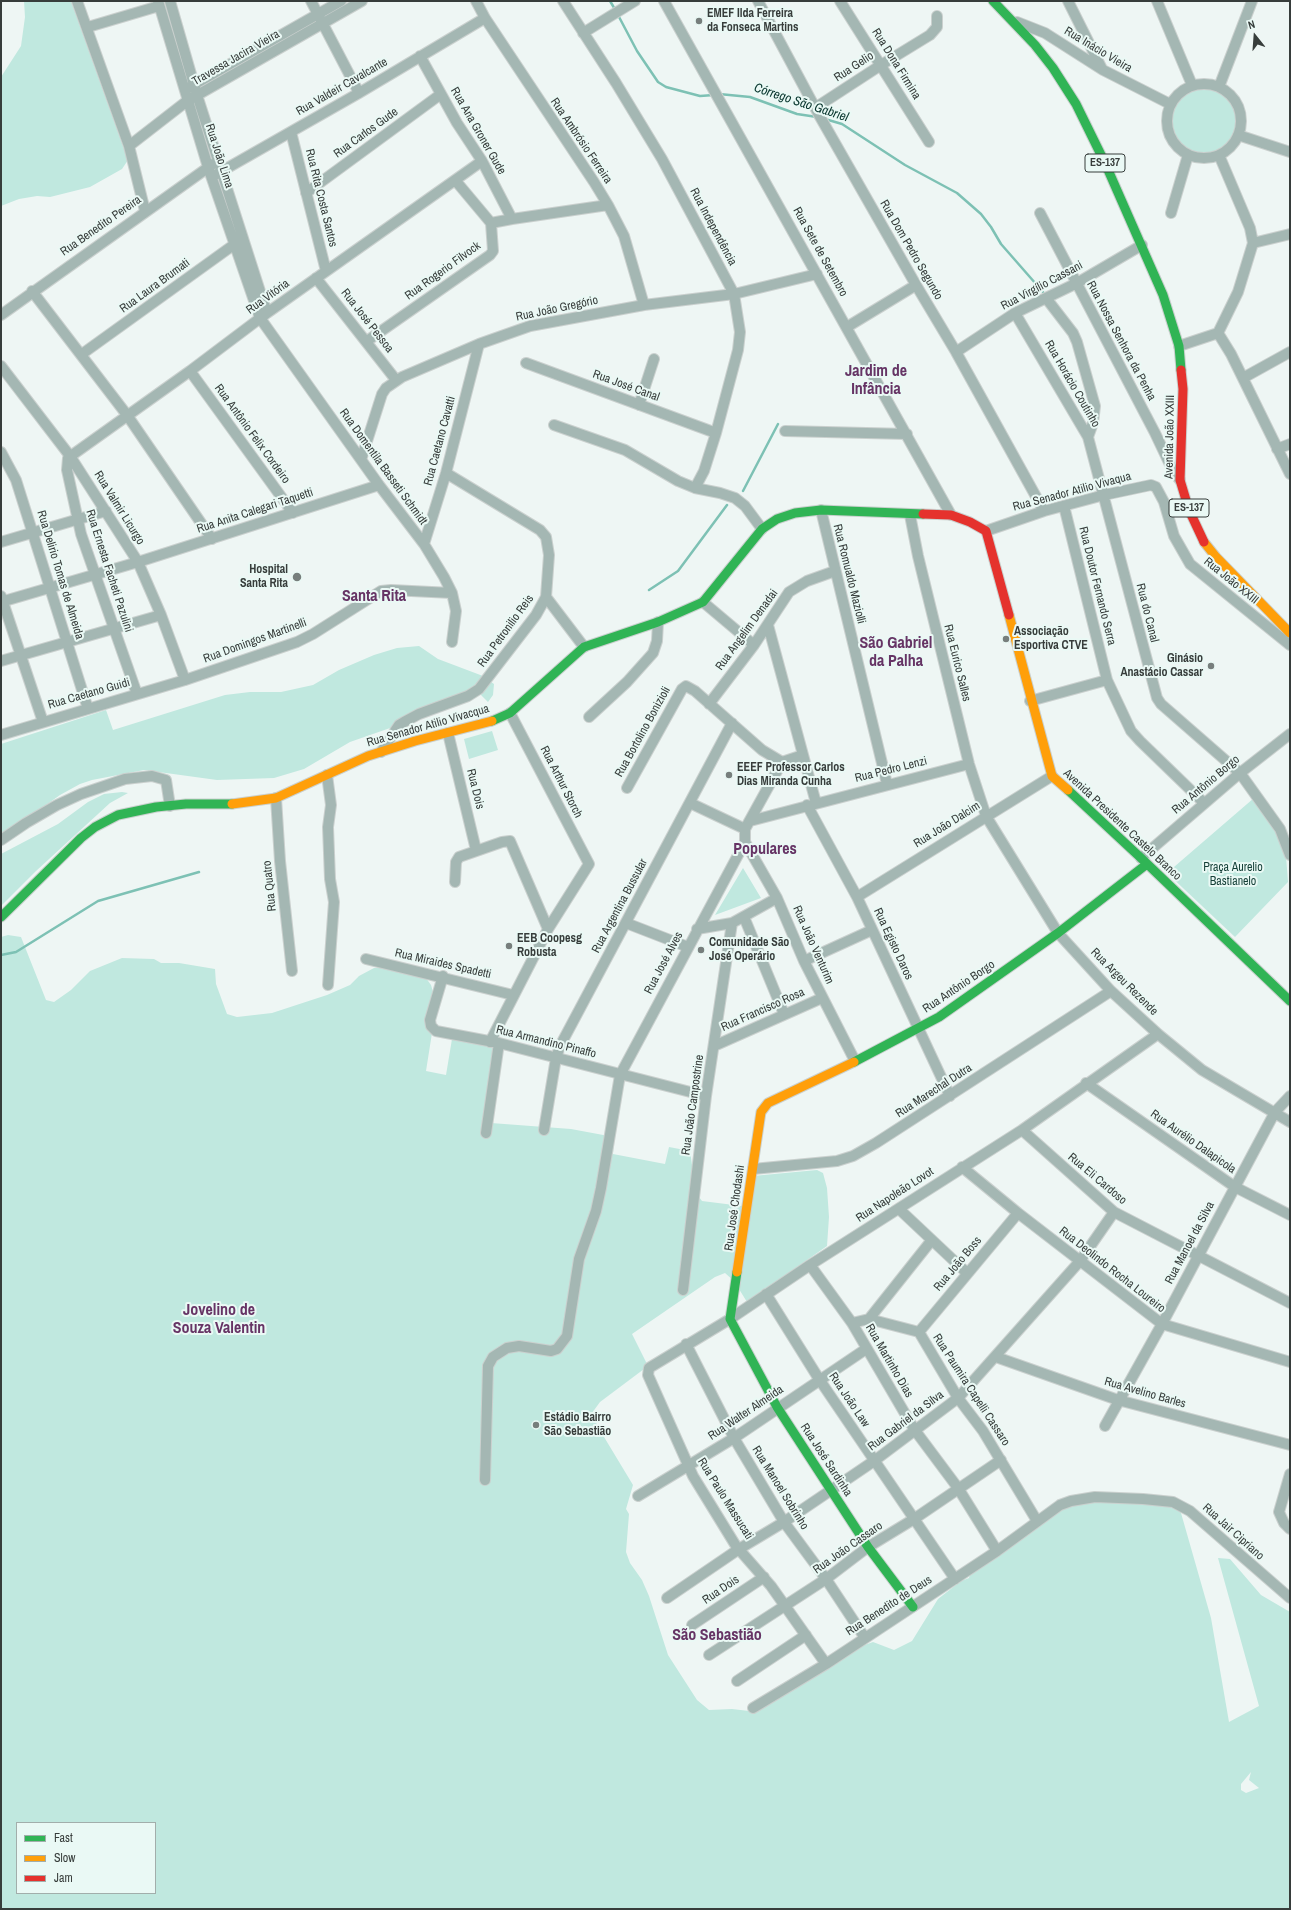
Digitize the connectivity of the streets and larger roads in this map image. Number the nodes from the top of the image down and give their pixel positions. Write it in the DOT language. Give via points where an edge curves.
graph roads {
  1 [pos="77,1"];
  2 [pos="170,1"];
  3 [pos="311,1"];
  4 [pos="341,1"];
  5 [pos="362,1"];
  6 [pos="476,1"];
  7 [pos="563,1"];
  8 [pos="635,1"];
  9 [pos="664,1"];
  10 [pos="758,1"];
  11 [pos="840,1"];
  12 [pos="993,1"];
  13 [pos="1068,1"];
  14 [pos="1157,1"];
  15 [pos="1251,2"];
  16 [pos="158,4"];
  17 [pos="937,16"];
  18 [pos="485,18"];
  19 [pos="320,19"];
  20 [pos="1011,19"];
  21 [pos="88,28"];
  22 [pos="583,33"];
  23 [pos="420,56"];
  24 [pos="881,65"];
  25 [pos="1103,70"];
  26 [pos="194,84"];
  27 [pos="1192,85"];
  28 [pos="1219,87"];
  29 [pos="184,90"];
  30 [pos="359,93"];
  31 [pos="441,94"];
  32 [pos="197,95"];
  33 [pos="187,101"];
  34 [pos="1170,104"];
  35 [pos="817,111"];
  36 [pos="291,132"];
  37 [pos="1238,135"];
  38 [pos="929,142"];
  39 [pos="129,146"];
  40 [pos="1290,152"];
  41 [pos="1188,155"];
  42 [pos="1219,155"];
  43 [pos="482,161"];
  44 [pos="219,166"];
  45 [pos="210,172"];
  46 [pos="454,180"];
  47 [pos="306,193"];
  48 [pos="608,205"];
  49 [pos="145,211"];
  50 [pos="1171,212"];
  51 [pos="1040,213"];
  52 [pos="512,219"];
  53 [pos="491,223"];
  54 [pos="1290,234"];
  55 [pos="243,238"];
  56 [pos="1253,243"];
  57 [pos="234,244"];
  58 [pos="1142,244"];
  59 [pos="326,271"];
  60 [pos="817,274"];
  61 [pos="316,278"];
  62 [pos="1077,284"];
  63 [pos="916,285"];
  64 [pos="32,291"];
  65 [pos="734,294"];
  66 [pos="1046,298"];
  67 [pos="644,306"];
  68 [pos="1015,313"];
  69 [pos="1,315"];
  70 [pos="264,316"];
  71 [pos="847,327"];
  72 [pos="1218,333"];
  73 [pos="368,341"];
  74 [pos="479,344"];
  75 [pos="1179,346"];
  76 [pos="956,352"];
  77 [pos="1290,352"];
  78 [pos="82,354"];
  79 [pos="654,359"];
  80 [pos="526,363"];
  81 [pos="1,366"];
  82 [pos="190,371"];
  83 [pos="1243,378"];
  84 [pos="396,380"];
  85 [pos="639,405"];
  86 [pos="127,415"];
  87 [pos="554,425"];
  88 [pos="784,431"];
  89 [pos="716,433"];
  90 [pos="907,434"];
  91 [pos="1088,437"];
  92 [pos="1290,444"];
  93 [pos="1277,449"];
  94 [pos="1,452"];
  95 [pos="70,456"];
  96 [pos="362,460"];
  97 [pos="446,472"];
  98 [pos="1290,474"];
  99 [pos="1180,480"];
  100 [pos="379,485"];
  101 [pos="695,488"];
  102 [pos="1104,495"];
  103 [pos="1164,502"];
  104 [pos="1064,506"];
  105 [pos="821,510"];
  106 [pos="106,511"];
  107 [pos="1044,511"];
  108 [pos="293,513"];
  109 [pos="910,515"];
  110 [pos="952,516"];
  111 [pos="78,519"];
  112 [pos="762,529"];
  113 [pos="986,531"];
  114 [pos="33,532"];
  115 [pos="212,539"];
  116 [pos="1,542"];
  117 [pos="424,544"];
  118 [pos="138,562"];
  119 [pos="835,571"];
  120 [pos="94,574"];
  121 [pos="50,587"];
  122 [pos="452,592"];
  123 [pos="546,597"];
  124 [pos="2,600"];
  125 [pos="703,602"];
  126 [pos="161,615"];
  127 [pos="658,622"];
  128 [pos="768,625"];
  129 [pos="114,628"];
  130 [pos="1290,633"];
  131 [pos="67,642"];
  132 [pos="452,642"];
  133 [pos="754,645"];
  134 [pos="1290,645"];
  135 [pos="584,647"];
  136 [pos="21,655"];
  137 [pos="1,661"];
  138 [pos="185,680"];
  139 [pos="1107,680"];
  140 [pos="137,694"];
  141 [pos="1030,701"];
  142 [pos="709,704"];
  143 [pos="88,709"];
  144 [pos="510,713"];
  145 [pos="589,717"];
  146 [pos="43,722"];
  147 [pos="732,723"];
  148 [pos="448,733"];
  149 [pos="1290,734"];
  150 [pos="1,735"];
  151 [pos="381,752"];
  152 [pos="803,755"];
  153 [pos="782,762"];
  154 [pos="969,764"];
  155 [pos="1240,773"];
  156 [pos="327,775"];
  157 [pos="1052,776"];
  158 [pos="887,784"];
  159 [pos="627,788"];
  160 [pos="276,798"];
  161 [pos="690,803"];
  162 [pos="1204,803"];
  163 [pos="811,804"];
  164 [pos="170,806"];
  165 [pos="986,816"];
  166 [pos="748,825"];
  167 [pos="1,840"];
  168 [pos="745,842"];
  169 [pos="476,850"];
  170 [pos="1290,855"];
  171 [pos="1144,861"];
  172 [pos="455,882"];
  173 [pos="857,897"];
  174 [pos="777,898"];
  175 [pos="1,917"];
  176 [pos="744,917"];
  177 [pos="626,923"];
  178 [pos="732,923"];
  179 [pos="548,929"];
  180 [pos="698,929"];
  181 [pos="872,930"];
  182 [pos="1058,933"];
  183 [pos="688,947"];
  184 [pos="366,959"];
  185 [pos="804,961"];
  186 [pos="292,971"];
  187 [pos="443,976"];
  188 [pos="328,984"];
  189 [pos="1111,991"];
  190 [pos="513,995"];
  191 [pos="822,998"];
  192 [pos="1290,1001"];
  193 [pos="784,1014"];
  194 [pos="919,1029"];
  195 [pos="1158,1034"];
  196 [pos="494,1042"];
  197 [pos="714,1046"];
  198 [pos="556,1058"];
  199 [pos="855,1061"];
  200 [pos="620,1075"];
  201 [pos="1086,1083"];
  202 [pos="706,1096"];
  203 [pos="950,1096"];
  204 [pos="1290,1096"];
  205 [pos="768,1103"];
  206 [pos="1274,1112"];
  207 [pos="1290,1122"];
  208 [pos="544,1130"];
  209 [pos="1022,1130"];
  210 [pos="486,1133"];
  211 [pos="962,1167"];
  212 [pos="753,1169"];
  213 [pos="1235,1187"];
  214 [pos="899,1209"];
  215 [pos="1114,1212"];
  216 [pos="1018,1213"];
  217 [pos="1290,1215"];
  218 [pos="931,1241"];
  219 [pos="1198,1255"];
  220 [pos="1080,1261"];
  221 [pos="810,1265"];
  222 [pos="967,1273"];
  223 [pos="683,1290"];
  224 [pos="766,1294"];
  225 [pos="1290,1302"];
  226 [pos="730,1319"];
  227 [pos="869,1319"];
  228 [pos="852,1323"];
  229 [pos="1162,1324"];
  230 [pos="919,1332"];
  231 [pos="686,1344"];
  232 [pos="866,1348"];
  233 [pos="996,1357"];
  234 [pos="1290,1362"];
  235 [pos="648,1375"];
  236 [pos="819,1379"];
  237 [pos="958,1398"];
  238 [pos="1118,1400"];
  239 [pos="777,1407"];
  240 [pos="1105,1426"];
  241 [pos="914,1429"];
  242 [pos="734,1438"];
  243 [pos="1290,1445"];
  244 [pos="1000,1460"];
  245 [pos="874,1461"];
  246 [pos="689,1467"];
  247 [pos="1290,1474"];
  248 [pos="485,1480"];
  249 [pos="958,1488"];
  250 [pos="832,1490"];
  251 [pos="638,1496"];
  252 [pos="914,1519"];
  253 [pos="1036,1521"];
  254 [pos="784,1522"];
  255 [pos="1290,1529"];
  256 [pos="868,1547"];
  257 [pos="740,1549"];
  258 [pos="997,1551"];
  259 [pos="764,1577"];
  260 [pos="826,1579"];
  261 [pos="955,1579"];
  262 [pos="667,1598"];
  263 [pos="1290,1598"];
  264 [pos="785,1606"];
  265 [pos="913,1606"];
  266 [pos="692,1625"];
  267 [pos="806,1635"];
  268 [pos="865,1638"];
  269 [pos="709,1655"];
  270 [pos="826,1664"];
  271 [pos="736,1681"];
  272 [pos="753,1708"];
  1 -- 21 [label="street"];
  2 -- 26 [label="street, Rua João Lima"];
  3 -- 19 [label="street"];
  4 -- 19 [label="street, Travessa Jacira Vieira"];
  5 -- 19 [label="street, Travessa Jacira Vieira"];
  6 -- 18 [label="street, Rua Ambrósio Ferreira"];
  7 -- 22 [label="street, Rua Independência"];
  8 -- 22 [label="street"];
  9 -- 60 [label="street, Rua Sete de Setembro"];
  10 -- 35 [label="street, Rua Dom Pedro Segundo"];
  11 -- 24 [label="street, Rua Dona Firmina"];
  12 -- 20 [label="street, ES-137"];
  13 -- 25 [label="street"];
  14 -- 27 [label="street"];
  15 -- 28 [label="street"];
  16 -- 21 [label="street"];
  16 -- 29 [label="street, Rua João Lima"];
  17 -- 24 [label="street, Rua Gelio" via="937,26 930,35"];
  18 -- 23 [label="street, Rua Valdeir Cavalcante"];
  18 -- 48 [label="street, Rua Ambrósio Ferreira"];
  19 -- 26 [label="street, Travessa Jacira Vieira"];
  19 -- 30 [label="street"];
  19 -- 32 [label="street, Travessa Jacira Vieira"];
  20 -- 25 [label="street, Rua Inácio Vieira" via="1044,33"];
  20 -- 58 [label="street, ES-137" via="1036,45 1076,104"];
  21 -- 39 [label="street"];
  22 -- 65 [label="street, Rua Independência" via="662,159"];
  23 -- 30 [label="street, Rua Valdeir Cavalcante"];
  23 -- 31 [label="street, Rua Ana Groner Gude"];
  24 -- 35 [label="street, Rua Gelio"];
  24 -- 38 [label="street, Rua Dona Firmina"];
  25 -- 34 [label="street, Rua Inácio Vieira"];
  26 -- 29 [label="street, Travessa Jacira Vieira"];
  26 -- 32 [label="street, Rua João Lima"];
  27 -- 28 [label="street" via="1207,84"];
  27 -- 34 [label="street" via="1178,94"];
  28 -- 37 [label="street" via="1235,100 1240,112 1241,124"];
  29 -- 33 [label="street, Rua João Lima"];
  30 -- 36 [label="street, Rua Valdeir Cavalcante"];
  31 -- 43 [label="street, Rua Ana Groner Gude"];
  31 -- 47 [label="street, Rua Carlos Gude"];
  32 -- 33 [label="street, Travessa Jacira Vieira"];
  32 -- 44 [label="street, Rua João Lima"];
  33 -- 39 [label="street, Travessa Jacira Vieira"];
  33 -- 45 [label="street, Rua João Lima"];
  34 -- 41 [label="street" via="1166,116 1169,134 1178,149"];
  35 -- 63 [label="street, Rua Dom Pedro Segundo"];
  36 -- 44 [label="street, Rua Valdeir Cavalcante"];
  36 -- 47 [label="street, Rua Rita Costa Santos"];
  37 -- 40 [label="street"];
  37 -- 42 [label="street" via="1227,150"];
  39 -- 49 [label="street"];
  41 -- 42 [label="street" via="1198,158"];
  41 -- 50 [label="street"];
  42 -- 56 [label="street" via="1250,228"];
  43 -- 46 [label="street, Rua Vitória"];
  43 -- 52 [label="street, Rua Ana Groner Gude"];
  44 -- 45 [label="street, Rua Valdeir Cavalcante"];
  44 -- 55 [label="street, Rua João Lima"];
  45 -- 49 [label="street, Rua Benedito Pereira"];
  45 -- 57 [label="street, Rua João Lima"];
  46 -- 53 [label="street"];
  46 -- 59 [label="street, Rua Vitória"];
  47 -- 59 [label="street, Rua Rita Costa Santos"];
  48 -- 52 [label="street"];
  48 -- 67 [label="street, Rua Ambrósio Ferreira" via="624,236"];
  49 -- 64 [label="street, Rua Benedito Pereira"];
  51 -- 62 [label="street, Rua Nossa Senhora da Penha"];
  52 -- 53 [label="street"];
  53 -- 73 [label="street, Rua Rogerio Filvock" via="493,251 490,255"];
  54 -- 56 [label="street"];
  55 -- 57 [label="street, Rua Laura Brumati"];
  55 -- 70 [label="street, Rua João Lima"];
  56 -- 72 [label="street" via="1238,292"];
  57 -- 70 [label="street, Rua João Lima"];
  57 -- 78 [label="street, Rua Laura Brumati"];
  58 -- 62 [label="street, Rua Virgílio Cassani"];
  58 -- 75 [label="street, ES-137"];
  59 -- 61 [label="street, Rua Vitória"];
  60 -- 65 [label="street, Rua João Gregório"];
  60 -- 71 [label="street, Rua Sete de Setembro"];
  61 -- 70 [label="street, Rua Vitória"];
  61 -- 73 [label="street, Rua José Pessoa"];
  62 -- 66 [label="street, Rua Virgílio Cassani"];
  62 -- 99 [label="street, Rua Nossa Senhora da Penha" via="1174,473"];
  63 -- 71 [label="street"];
  63 -- 76 [label="street, Rua Dom Pedro Segundo"];
  64 -- 69 [label="street, Rua Benedito Pereira"];
  64 -- 78 [label="street"];
  65 -- 67 [label="street, Rua João Gregório"];
  65 -- 89 [label="street, Rua Independência" via="740,332 738,350"];
  66 -- 68 [label="street, Rua Virgílio Cassani"];
  66 -- 91 [label="street" via="1077,342 1095,406"];
  67 -- 74 [label="street, Rua João Gregório" via="530,326"];
  68 -- 76 [label="street, Rua Virgílio Cassani"];
  68 -- 91 [label="street, Rua Horácio Coutinho"];
  70 -- 82 [label="street, Rua Vitória"];
  70 -- 96 [label="street, Rua Domentila Basseti Schmidt"];
  71 -- 90 [label="street, Rua Sete de Setembro"];
  72 -- 75 [label="street"];
  72 -- 83 [label="street"];
  73 -- 84 [label="street, Rua José Pessoa"];
  74 -- 84 [label="street, Rua João Gregório"];
  74 -- 97 [label="street, Rua Caetano Cavatti"];
  75 -- 99 [label="street, Avenida João XXIII / ES-137" via="1183,389"];
  76 -- 107 [label="street, Rua Dom Pedro Segundo"];
  77 -- 83 [label="street"];
  78 -- 86 [label="street"];
  79 -- 85 [label="street"];
  80 -- 85 [label="street, Rua José Canal"];
  81 -- 95 [label="street, Rua Valmir Licurgo"];
  82 -- 86 [label="street, Rua Vitória"];
  82 -- 108 [label="street, Rua Antônio Felix Cordeiro"];
  83 -- 93 [label="street"];
  84 -- 96 [label="street, Rua João Gregório" via="382,394"];
  85 -- 89 [label="street, Rua José Canal"];
  86 -- 95 [label="street, Rua Vitória"];
  86 -- 115 [label="street"];
  87 -- 101 [label="street" via="625,450"];
  88 -- 90 [label="street"];
  89 -- 101 [label="street, Rua Independência" via="704,471"];
  90 -- 110 [label="street, Rua Sete de Setembro"];
  91 -- 102 [label="street, Rua Horácio Coutinho"];
  92 -- 93 [label="street"];
  93 -- 98 [label="street"];
  94 -- 114 [label="street, Rua Delirio Tomas de Almeida" via="16,480"];
  95 -- 106 [label="street, Rua Valmir Licurgo"];
  95 -- 111 [label="street, Rua Ernesta Facheti Pazulini" via="67,466"];
  96 -- 100 [label="street, Rua Domentila Basseti Schmidt"];
  97 -- 117 [label="street, Rua Caetano Cavatti"];
  97 -- 123 [label="street, Rua Petronilio Reis" via="540,530 546,537 549,555"];
  99 -- 130 [label="street, Avenida João XXIII / ES-137" via="1189,510 1204,542"];
  100 -- 108 [label="street, Rua Anita Calegari Taquetti"];
  100 -- 117 [label="street, Rua Domentila Basseti Schmidt"];
  101 -- 112 [label="street" via="735,498 745,506"];
  102 -- 103 [label="street, Rua Senador Atilio Vivaqua" via="1151,486 1160,491"];
  102 -- 104 [label="street, Rua Senador Atilio Vivaqua"];
  102 -- 155 [label="street, Rua do Canal" via="1157,698"];
  103 -- 134 [label="street, Rua João XXIII" via="1174,536 1190,564"];
  104 -- 107 [label="street, Rua Senador Atilio Vivaqua"];
  104 -- 139 [label="street, Rua Doutor Fernando Serra"];
  105 -- 109 [label="street, Rua Senador Atilio Vivacqua"];
  105 -- 112 [label="street, Rua Senador Atilio Vivacqua" via="795,512 777,519"];
  105 -- 119 [label="street, Rua Romualdo Maziolli"];
  106 -- 111 [label="street"];
  106 -- 118 [label="street, Rua Valmir Licurgo"];
  107 -- 113 [label="street, Rua Senador Atilio Vivaqua"];
  108 -- 115 [label="street, Rua Anita Calegari Taquetti"];
  109 -- 110 [label="street"];
  109 -- 154 [label="street, Rua Eurico Salles"];
  110 -- 113 [label="street"];
  111 -- 114 [label="street"];
  111 -- 120 [label="street, Rua Ernesta Facheti Pazulini"];
  112 -- 125 [label="street, Rua Senador Atilio Vivacqua"];
  113 -- 141 [label="street, Avenida Presidente Castelo Branco"];
  114 -- 116 [label="street"];
  114 -- 121 [label="street, Rua Delirio Tomas de Almeida"];
  115 -- 118 [label="street, Rua Anita Calegari Taquetti"];
  117 -- 122 [label="street, Rua Domentila Basseti Schmidt"];
  118 -- 120 [label="street, Rua Anita Calegari Taquetti"];
  118 -- 126 [label="street, Rua Valmir Licurgo"];
  119 -- 128 [label="street, Rua Angelim Denadai" via="807,581 789,592"];
  119 -- 158 [label="street, Rua Romualdo Maziolli"];
  120 -- 121 [label="street, Rua Anita Calegari Taquetti"];
  120 -- 129 [label="street, Rua Ernesta Facheti Pazulini"];
  121 -- 124 [label="street, Rua Anita Calegari Taquetti"];
  121 -- 131 [label="street, Rua Delirio Tomas de Almeida"];
  122 -- 132 [label="street, Rua Domentila Basseti Schmidt" via="456,611"];
  122 -- 138 [label="street, Rua Domingos Martinelli" via="381,591 304,638"];
  123 -- 135 [label="street"];
  123 -- 151 [label="street, Rua Petronilio Reis" via="536,615 479,689 399,725"];
  124 -- 136 [label="street"];
  125 -- 127 [label="street, Rua Senador Atilio Vivacqua"];
  125 -- 133 [label="street"];
  126 -- 129 [label="street"];
  126 -- 138 [label="street, Rua Valmir Licurgo"];
  127 -- 135 [label="street, Rua Senador Atilio Vivacqua"];
  127 -- 145 [label="street" via="657,642 653,653 627,682"];
  128 -- 133 [label="street, Rua Angelim Denadai"];
  128 -- 152 [label="street, Rua Egisto Daros"];
  129 -- 131 [label="street"];
  129 -- 140 [label="street, Rua Ernesta Facheti Pazulini"];
  131 -- 136 [label="street"];
  131 -- 143 [label="street, Rua Delirio Tomas de Almeida"];
  133 -- 142 [label="street, Rua Angelim Denadai"];
  135 -- 144 [label="street, Rua Senador Atilio Vivacqua"];
  136 -- 137 [label="street"];
  136 -- 146 [label="street"];
  138 -- 140 [label="street, Rua Caetano Guidi"];
  139 -- 141 [label="street"];
  139 -- 162 [label="street, Rua Doutor Fernando Serra" via="1131,731"];
  140 -- 143 [label="street, Rua Caetano Guidi"];
  141 -- 157 [label="street, Avenida Presidente Castelo Branco"];
  142 -- 147 [label="street"];
  142 -- 159 [label="street, Rua Bortolino Bonizioli" via="688,686 682,689"];
  143 -- 146 [label="street, Rua Caetano Guidi"];
  144 -- 148 [label="street, Rua Senador Atilio Vivacqua"];
  144 -- 179 [label="street, Rua Arthur Storch" via="589,864"];
  146 -- 150 [label="street, Rua Caetano Guidi"];
  147 -- 153 [label="street" via="762,750"];
  147 -- 161 [label="street, Rua Argentina Bussular"];
  148 -- 151 [label="street, Rua Senador Atilio Vivacqua"];
  148 -- 169 [label="street, Rua Dois"];
  149 -- 155 [label="street, Rua Antônio Borgo"];
  151 -- 156 [label="street, Rua Senador Atilio Vivacqua"];
  152 -- 153 [label="street"];
  152 -- 163 [label="street, Rua Egisto Daros"];
  153 -- 166 [label="street, Rua José Alves"];
  154 -- 158 [label="street, Rua Pedro Lenzi"];
  154 -- 165 [label="street, Rua Eurico Salles"];
  155 -- 162 [label="street, Rua Antônio Borgo"];
  155 -- 170 [label="street, Rua do Canal" via="1280,829"];
  156 -- 160 [label="street, Rua Senador Atilio Vivacqua"];
  156 -- 188 [label="street" via="331,805 328,827 330,879 334,902"];
  157 -- 165 [label="street, Rua João Dalcim"];
  157 -- 171 [label="street, Avenida Presidente Castelo Branco"];
  158 -- 163 [label="street, Rua Pedro Lenzi"];
  160 -- 164 [label="street, Rua Senador Atilio Vivacqua" via="236,804"];
  160 -- 186 [label="street, Rua Quatro"];
  161 -- 166 [label="street"];
  161 -- 177 [label="street, Rua Argentina Bussular"];
  162 -- 171 [label="street, Rua Antônio Borgo"];
  163 -- 166 [label="street, Rua Pedro Lenzi"];
  163 -- 173 [label="street, Rua Egisto Daros"];
  164 -- 167 [label="street" via="166,780 146,776 125,780 81,794 26,823"];
  164 -- 175 [label="street, Rua Senador Atilio Vivacqua" via="132,811 95,827"];
  165 -- 173 [label="street, Rua João Dalcim"];
  165 -- 182 [label="street, Rua Argeu Rezende"];
  166 -- 168 [label="street, Rua José Alves"];
  168 -- 174 [label="street, Rua João Venturim"];
  168 -- 180 [label="street, Rua José Alves"];
  169 -- 172 [label="street" via="462,855 457,860"];
  169 -- 179 [label="street" via="510,841"];
  171 -- 182 [label="street, Rua Antônio Borgo"];
  171 -- 192 [label="street, Avenida Presidente Castelo Branco"];
  173 -- 181 [label="street, Rua Egisto Daros"];
  174 -- 176 [label="street"];
  174 -- 185 [label="street, Rua João Venturim"];
  176 -- 178 [label="street"];
  176 -- 193 [label="street"];
  177 -- 183 [label="street"];
  177 -- 198 [label="street, Rua Argentina Bussular"];
  178 -- 180 [label="street"];
  178 -- 197 [label="street, Rua João Campostrine"];
  179 -- 190 [label="street"];
  180 -- 183 [label="street, Rua José Alves"];
  181 -- 185 [label="street"];
  181 -- 194 [label="street, Rua Egisto Daros"];
  182 -- 189 [label="street, Rua Argeu Rezende"];
  182 -- 194 [label="street, Rua Antônio Borgo" via="939,1018"];
  183 -- 200 [label="street, Rua José Alves"];
  184 -- 187 [label="street, Rua Miraides Spadetti"];
  185 -- 191 [label="street, Rua João Venturim"];
  187 -- 190 [label="street, Rua Miraides Spadetti"];
  187 -- 196 [label="street, Rua Armandino Pinaffo" via="430,1020 433,1029"];
  189 -- 195 [label="street, Rua Argeu Rezende"];
  189 -- 203 [label="street, Rua Marechal Dutra"];
  190 -- 196 [label="street"];
  191 -- 193 [label="street, Rua Francisco Rosa"];
  191 -- 199 [label="street, Rua João Venturim"];
  193 -- 197 [label="street, Rua Francisco Rosa"];
  194 -- 199 [label="street, Rua Antônio Borgo"];
  194 -- 203 [label="street, Rua Egisto Daros"];
  195 -- 201 [label="street, Rua Napoleão Lovot"];
  195 -- 206 [label="street, Rua Argeu Rezende" via="1202,1070"];
  196 -- 198 [label="street, Rua Armandino Pinaffo"];
  196 -- 210 [label="street"];
  197 -- 202 [label="street, Rua João Campostrine"];
  198 -- 200 [label="street, Rua Armandino Pinaffo"];
  198 -- 208 [label="street, Rua Argentina Bussular"];
  199 -- 205 [label="street, Rua Antônio Borgo"];
  200 -- 202 [label="street, Rua Armandino Pinaffo"];
  200 -- 248 [label="street, Rua José Alves" via="601,1188 596,1211 579,1259 567,1336 557,1349 551,1351 519,1346 507,1348 492,1358 488,1366"];
  201 -- 209 [label="street, Rua Napoleão Lovot"];
  201 -- 213 [label="street, Rua Aurélio Dalapicola"];
  202 -- 223 [label="street, Rua João Campostrine"];
  203 -- 212 [label="street, Rua Marechal Dutra" via="853,1156 837,1161"];
  204 -- 206 [label="street, Rua Manoel da Silva"];
  205 -- 212 [label="street, Rua José Chodashi" via="761,1112"];
  206 -- 207 [label="street, Rua Argeu Rezende"];
  206 -- 213 [label="street, Rua Manoel da Silva"];
  209 -- 211 [label="street, Rua Napoleão Lovot"];
  209 -- 215 [label="street, Rua Eli Cardoso"];
  211 -- 214 [label="street, Rua Napoleão Lovot"];
  211 -- 216 [label="street, Rua Deolindo Rocha Loureiro"];
  212 -- 226 [label="street, Rua José Chodashi"];
  213 -- 217 [label="street, Rua Aurélio Dalapicola"];
  213 -- 219 [label="street, Rua Manoel da Silva"];
  214 -- 218 [label="street"];
  214 -- 221 [label="street, Rua Napoleão Lovot"];
  215 -- 219 [label="street, Rua Eli Cardoso"];
  215 -- 220 [label="street, Rua Gabriel da Silva"];
  216 -- 220 [label="street, Rua Deolindo Rocha Loureiro"];
  216 -- 222 [label="street, Rua João Boss"];
  218 -- 222 [label="street"];
  218 -- 227 [label="street"];
  219 -- 225 [label="street, Rua Eli Cardoso"];
  219 -- 229 [label="street, Rua Manoel da Silva"];
  220 -- 229 [label="street, Rua Deolindo Rocha Loureiro"];
  220 -- 233 [label="street, Rua Gabriel da Silva"];
  221 -- 224 [label="street, Rua Napoleão Lovot"];
  221 -- 228 [label="street, Rua Martinho Dias"];
  222 -- 230 [label="street, Rua João Boss"];
  224 -- 226 [label="street, Rua Napoleão Lovot"];
  224 -- 236 [label="street, Rua João Law"];
  226 -- 231 [label="street, Rua Napoleão Lovot"];
  226 -- 239 [label="street, Rua José Sardinha"];
  227 -- 228 [label="street, Rua Paumira Capelli Cassaro"];
  227 -- 230 [label="street, Rua Paumira Capelli Cassaro"];
  228 -- 232 [label="street, Rua Martinho Dias"];
  229 -- 234 [label="street, Rua Deolindo Rocha Loureiro"];
  229 -- 238 [label="street, Rua Manoel da Silva"];
  230 -- 237 [label="street, Rua Paumira Capelli Cassaro"];
  231 -- 235 [label="street, Rua Napoleão Lovot" via="652,1364"];
  231 -- 242 [label="street, Rua Manoel Sobrinho"];
  232 -- 236 [label="street, Rua Walter Almeida"];
  232 -- 241 [label="street, Rua Martinho Dias"];
  233 -- 237 [label="street, Rua Gabriel da Silva"];
  233 -- 238 [label="street, Rua Avelino Barles"];
  235 -- 246 [label="street, Rua Paulo Massucati"];
  236 -- 239 [label="street, Rua Walter Almeida"];
  236 -- 245 [label="street, Rua João Law"];
  237 -- 241 [label="street, Rua Gabriel da Silva"];
  237 -- 244 [label="street, Rua Paumira Capelli Cassaro" via="984,1432"];
  238 -- 240 [label="street, Rua Manoel da Silva"];
  238 -- 243 [label="street, Rua Avelino Barles"];
  239 -- 242 [label="street, Rua Walter Almeida"];
  239 -- 250 [label="street, Rua José Sardinha"];
  241 -- 245 [label="street, Rua Gabriel da Silva"];
  241 -- 249 [label="street, Rua Martinho Dias"];
  242 -- 246 [label="street, Rua Walter Almeida"];
  242 -- 254 [label="street, Rua Manoel Sobrinho"];
  244 -- 249 [label="street, Rua João Cassaro"];
  244 -- 253 [label="street, Rua Paumira Capelli Cassaro"];
  245 -- 250 [label="street, Rua Gabriel da Silva"];
  245 -- 252 [label="street, Rua João Law"];
  246 -- 251 [label="street, Rua Walter Almeida"];
  246 -- 257 [label="street, Rua Paulo Massucati"];
  247 -- 255 [label="street" via="1279,1512"];
  249 -- 252 [label="street, Rua João Cassaro"];
  249 -- 258 [label="street, Rua Martinho Dias"];
  250 -- 254 [label="street, Rua Gabriel da Silva"];
  250 -- 256 [label="street, Rua José Sardinha"];
  252 -- 256 [label="street, Rua João Cassaro"];
  252 -- 261 [label="street, Rua João Law"];
  253 -- 258 [label="street, Rua Benedito de Deus"];
  253 -- 263 [label="street, Rua Jair Cipriano" via="1060,1505 1096,1497 1173,1502 1190,1511"];
  254 -- 257 [label="street, Rua Gabriel da Silva"];
  254 -- 260 [label="street, Rua Manoel Sobrinho"];
  256 -- 260 [label="street, Rua João Cassaro"];
  256 -- 265 [label="street, Rua José Sardinha"];
  257 -- 259 [label="street, Rua Paulo Massucati"];
  257 -- 262 [label="street, Rua Gabriel da Silva"];
  258 -- 261 [label="street, Rua Benedito de Deus"];
  259 -- 264 [label="street, Rua Paulo Massucati"];
  259 -- 266 [label="street, Rua Dois"];
  260 -- 264 [label="street, Rua João Cassaro"];
  260 -- 268 [label="street, Rua Manoel Sobrinho"];
  261 -- 265 [label="street, Rua Benedito de Deus"];
  264 -- 267 [label="street, Rua Paulo Massucati"];
  264 -- 269 [label="street, Rua João Cassaro"];
  265 -- 268 [label="street, Rua Benedito de Deus"];
  267 -- 270 [label="street, Rua Paulo Massucati"];
  267 -- 271 [label="street"];
  268 -- 270 [label="street, Rua Benedito de Deus"];
  270 -- 272 [label="street, Rua Benedito de Deus"];
}
